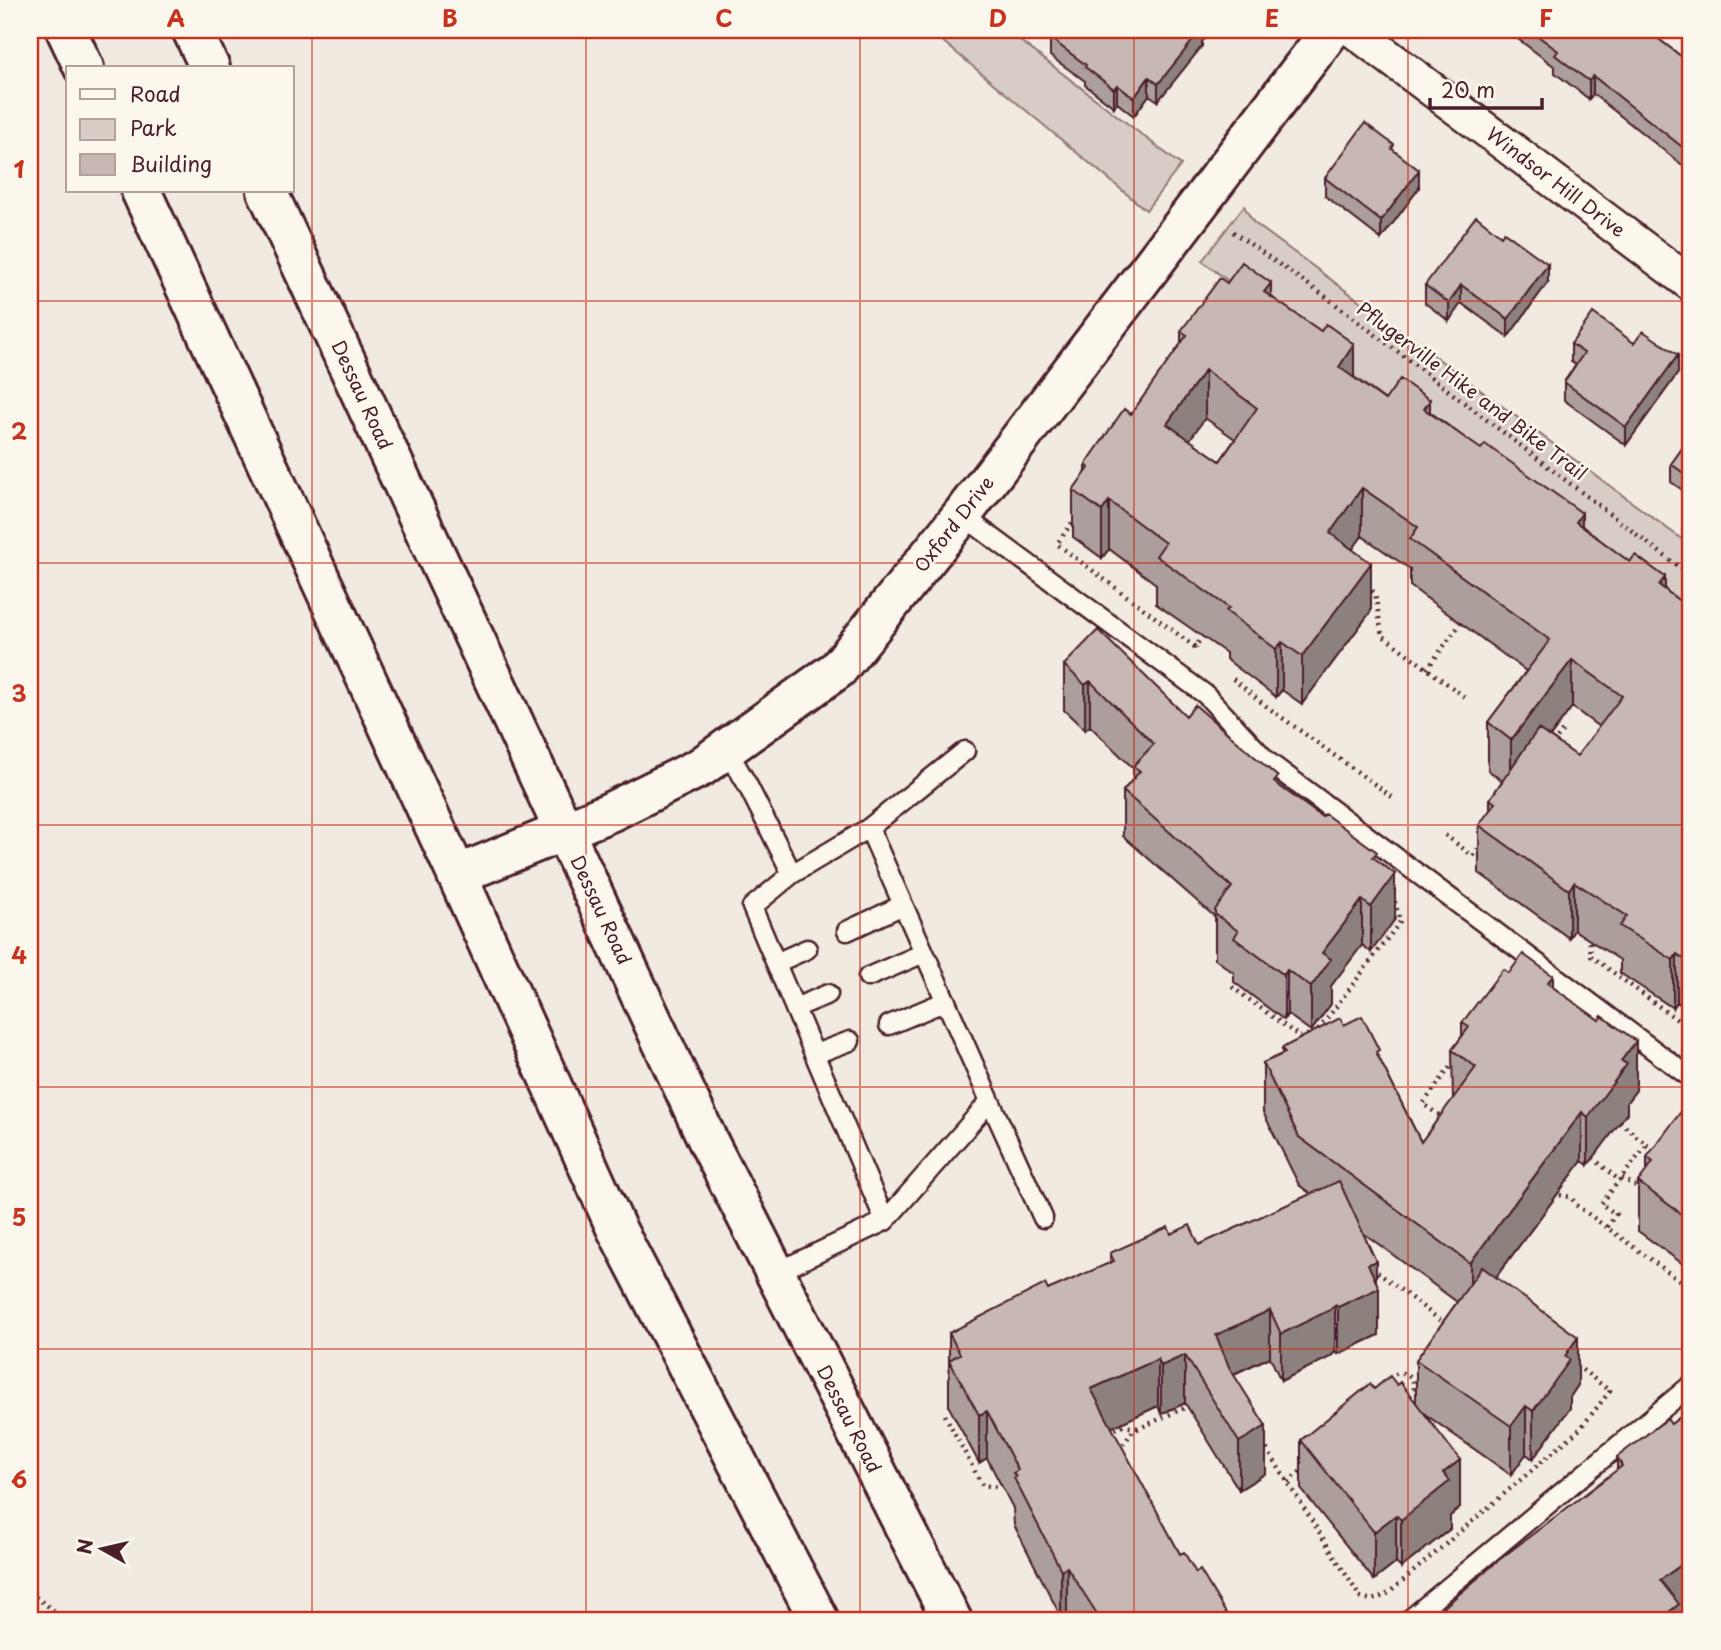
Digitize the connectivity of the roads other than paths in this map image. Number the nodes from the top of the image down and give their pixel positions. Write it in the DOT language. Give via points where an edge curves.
graph roads {
  1 [pos="66,30"];
  2 [pos="192,30"];
  3 [pos="1331,30"];
  4 [pos="1353,30"];
  5 [pos="83,66"];
  6 [pos="209,66"];
  7 [pos="141,192"];
  8 [pos="267,192"];
  9 [pos="1691,284"];
  10 [pos="962,515"];
  11 [pos="726,748"];
  12 [pos="965,751"];
  13 [pos="869,828"];
  14 [pos="564,832"];
  15 [pos="792,874"];
  16 [pos="457,875"];
  17 [pos="903,905"];
  18 [pos="847,931"];
  19 [pos="807,949"];
  20 [pos="924,953"];
  21 [pos="776,963"];
  22 [pos="868,977"];
  23 [pos="828,994"];
  24 [pos="946,1001"];
  25 [pos="795,1008"];
  26 [pos="889,1024"];
  27 [pos="850,1041"];
  28 [pos="815,1055"];
  29 [pos="1691,1078"];
  30 [pos="990,1101"];
  31 [pos="1043,1218"];
  32 [pos="886,1221"];
  33 [pos="775,1273"];
  34 [pos="1691,1385"];
  35 [pos="819,1620"];
  36 [pos="952,1620"];
  37 [pos="1409,1620"];
  1 -- 5 [label="main road"];
  2 -- 6 [label="main road"];
  3 -- 10 [label="main road, Oxford Drive"];
  4 -- 9 [label="street, Windsor Hill Drive"];
  7 -- 16 [label="main road"];
  8 -- 14 [label="main road, Dessau Road"];
  10 -- 11 [label="main road, Oxford Drive" via="838,669"];
  10 -- 29 [label="lane" via="1206,695 1267,761"];
  11 -- 14 [label="main road, Oxford Drive" via="701,767"];
  11 -- 15 [label="lane"];
  12 -- 13 [label="lane"];
  13 -- 15 [label="lane"];
  13 -- 17 [label="lane"];
  14 -- 16 [label="main road, Oxford Drive"];
  14 -- 33 [label="main road, Dessau Road"];
  15 -- 21 [label="lane" via="752,906"];
  16 -- 35 [label="main road" via="616,1228"];
  17 -- 18 [label="lane"];
  17 -- 20 [label="lane"];
  19 -- 21 [label="lane"];
  20 -- 22 [label="lane"];
  20 -- 24 [label="lane"];
  21 -- 25 [label="lane"];
  23 -- 25 [label="lane"];
  24 -- 26 [label="lane"];
  24 -- 30 [label="lane"];
  25 -- 28 [label="lane"];
  27 -- 28 [label="lane"];
  28 -- 32 [label="lane"];
  30 -- 31 [label="lane"];
  30 -- 32 [label="lane"];
  32 -- 33 [label="lane"];
  33 -- 36 [label="main road, Dessau Road"];
  34 -- 37 [label="lane"];
}
